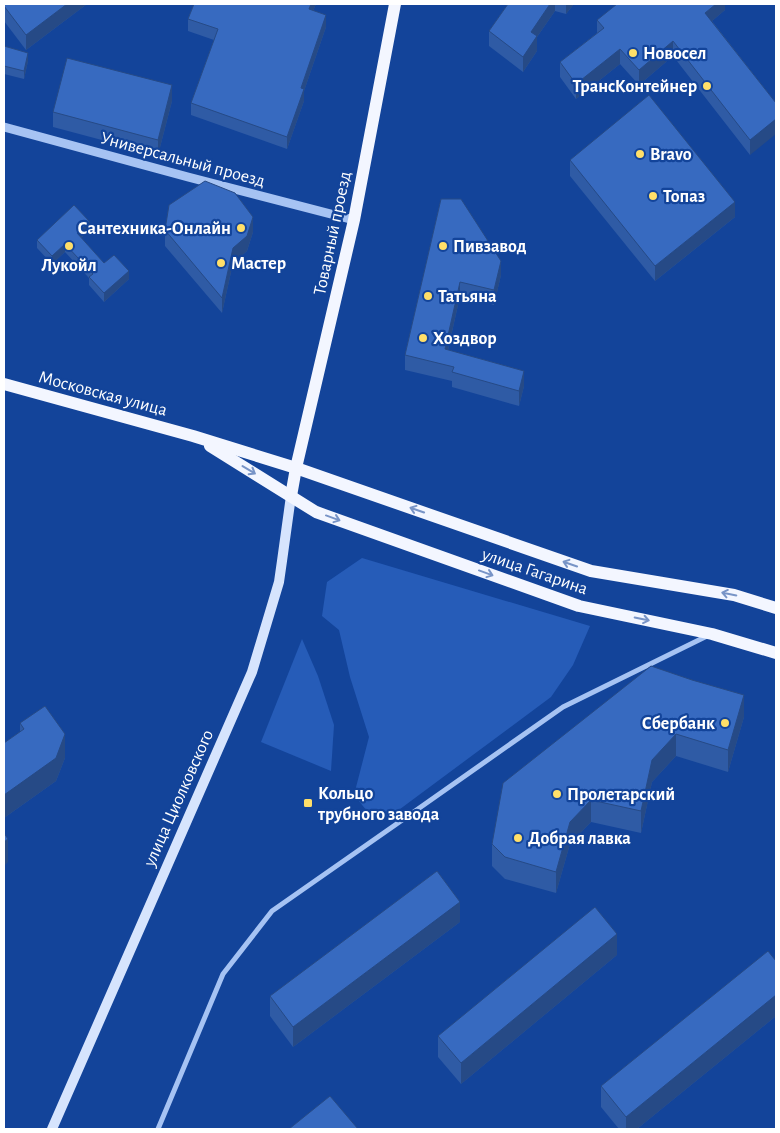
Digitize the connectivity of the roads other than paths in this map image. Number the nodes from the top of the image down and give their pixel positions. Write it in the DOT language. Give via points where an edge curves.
graph roads {
  1 [pos="396,4"];
  2 [pos="4,127"];
  3 [pos="354,220"];
  4 [pos="4,384"];
  5 [pos="193,436"];
  6 [pos="296,468"];
  7 [pos="290,496"];
  8 [pos="776,608"];
  9 [pos="712,634"];
  10 [pos="776,653"];
  11 [pos="52,1129"];
  12 [pos="158,1129"];
  1 -- 3 [label="main road, Товарный проезд"];
  2 -- 3 [label="street, Универсальный проезд"];
  3 -- 6 [label="main road, Товарный проезд"];
  4 -- 5 [label="main road, Московская улица"];
  5 -- 6 [label="main road, Московская улица"];
  5 -- 7 [label="main road, Московская улица, one-way"];
  6 -- 7 [label="main road, улица Циолковского"];
  8 -- 6 [label="main road, улица Гагарина, one-way" via="734,595 591,571"];
  7 -- 9 [label="main road, улица Гагарина, one-way" via="316,512 578,606"];
  7 -- 11 [label="main road, улица Циолковского" via="279,582 252,672"];
  9 -- 10 [label="main road, улица Гагарина"];
  9 -- 12 [label="street" via="563,707 272,911 224,974"];
}
